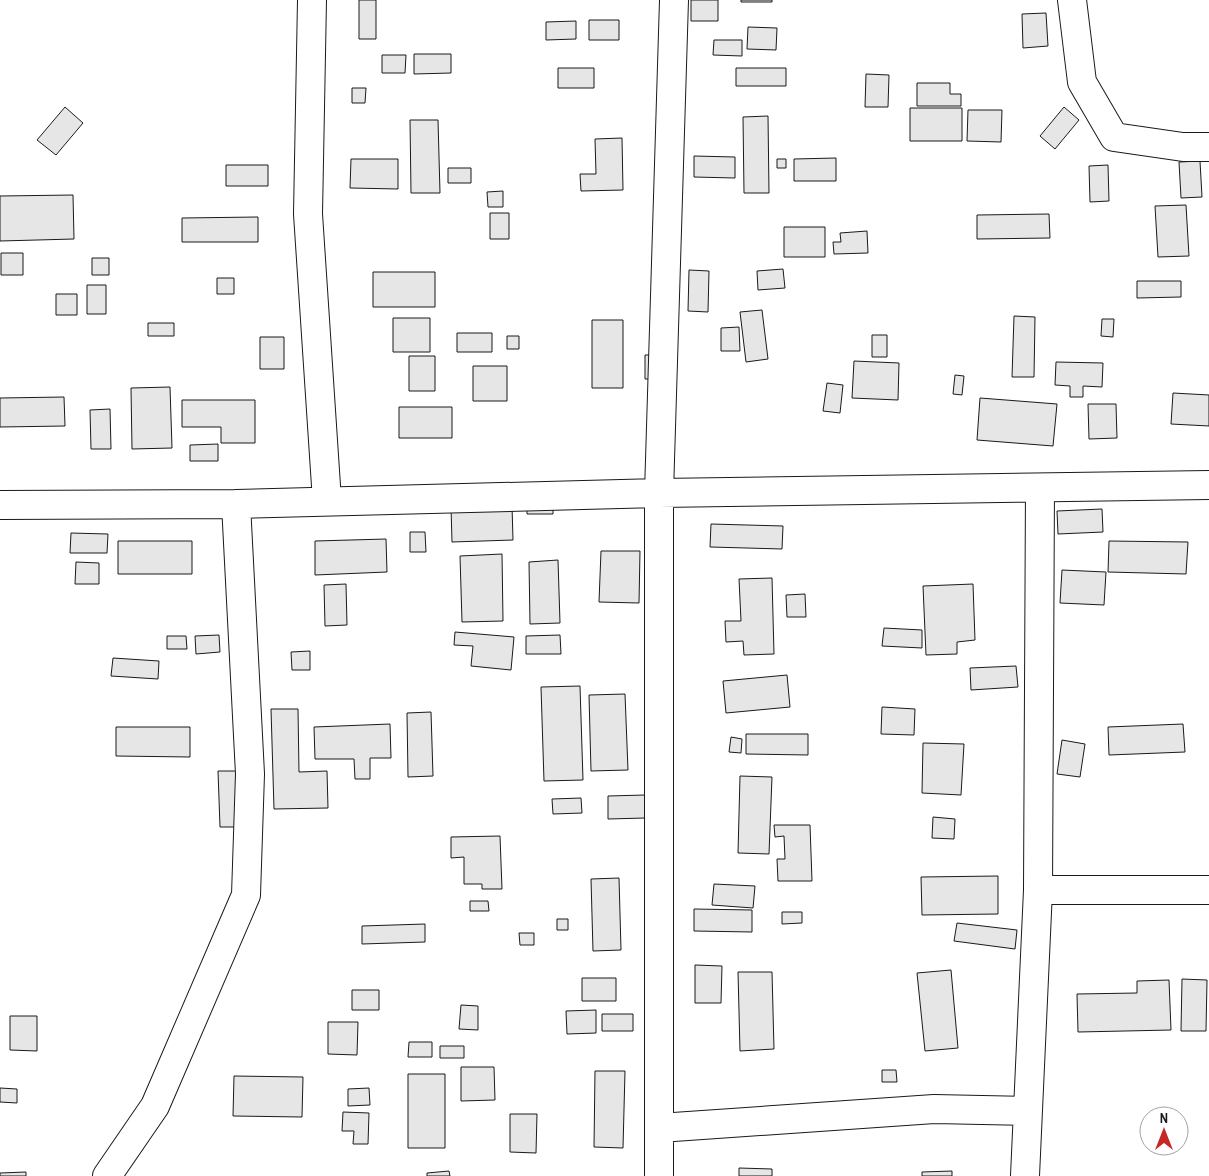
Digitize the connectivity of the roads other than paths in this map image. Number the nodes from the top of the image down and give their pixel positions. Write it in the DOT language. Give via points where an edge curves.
graph roads {
  1 [pos="312,0"];
  2 [pos="674,0"];
  3 [pos="1072,0"];
  4 [pos="1209,147"];
  5 [pos="1209,485"];
  6 [pos="1040,488"];
  7 [pos="659,493"];
  8 [pos="327,501"];
  9 [pos="236,504"];
  10 [pos="0,505"];
  11 [pos="1038,890"];
  12 [pos="1209,890"];
  13 [pos="1028,1111"];
  14 [pos="659,1128"];
  15 [pos="107,1176"];
  16 [pos="659,1176"];
  17 [pos="1025,1176"];
  1 -- 8 [label="street" via="308,214"];
  2 -- 7 [label="street"];
  3 -- 4 [label="street" via="1082,82 1114,137 1183,147"];
  5 -- 6 [label="street"];
  6 -- 7 [label="street"];
  6 -- 11 [label="street"];
  7 -- 8 [label="street"];
  7 -- 14 [label="street"];
  8 -- 9 [label="street"];
  9 -- 10 [label="street"];
  9 -- 15 [label="street" via="250,774 246,894 155,1106"];
  11 -- 12 [label="street"];
  11 -- 13 [label="street"];
  13 -- 14 [label="street" via="934,1109"];
  13 -- 17 [label="street"];
  14 -- 16 [label="street"];
}
